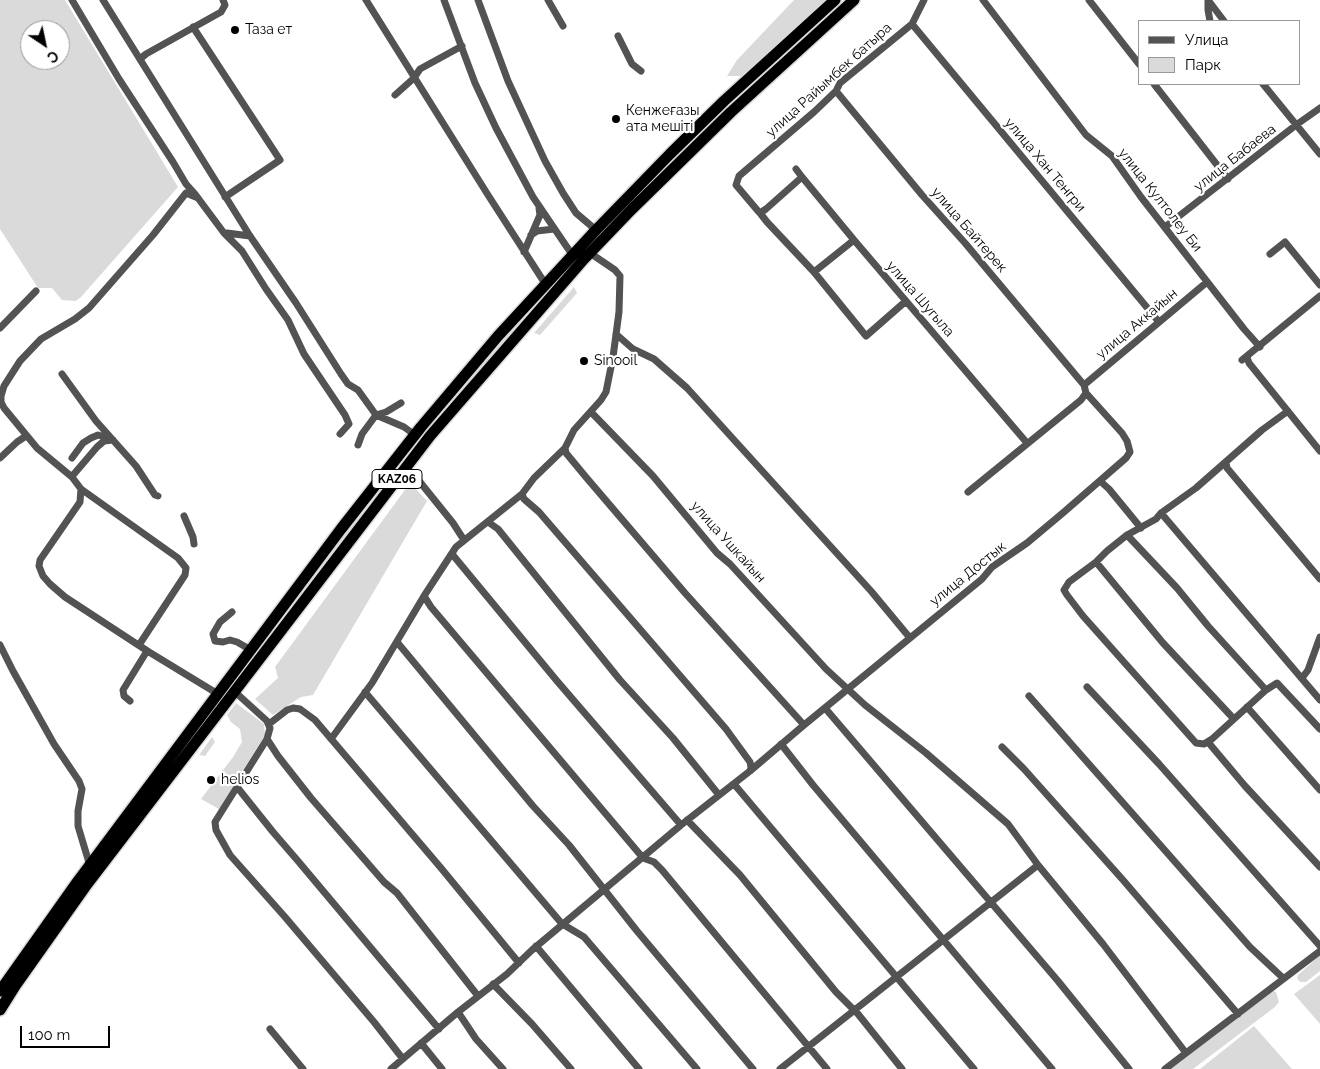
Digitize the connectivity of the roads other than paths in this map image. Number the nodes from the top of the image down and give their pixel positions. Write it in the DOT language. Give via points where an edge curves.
graph roads {
  1 [pos="72,0"];
  2 [pos="223,0"];
  3 [pos="366,0"];
  4 [pos="444,0"];
  5 [pos="478,0"];
  6 [pos="548,0"];
  7 [pos="835,0"];
  8 [pos="854,0"];
  9 [pos="983,0"];
  10 [pos="1090,0"];
  11 [pos="1208,0"];
  12 [pos="105,1"];
  13 [pos="922,2"];
  14 [pos="1210,20"];
  15 [pos="1223,20"];
  16 [pos="912,24"];
  17 [pos="563,26"];
  18 [pos="193,27"];
  19 [pos="618,36"];
  20 [pos="462,46"];
  21 [pos="140,59"];
  22 [pos="1138,63"];
  23 [pos="641,71"];
  24 [pos="414,78"];
  25 [pos="1155,85"];
  26 [pos="1264,85"];
  27 [pos="836,91"];
  28 [pos="395,95"];
  29 [pos="1320,108"];
  30 [pos="1296,125"];
  31 [pos="1320,154"];
  32 [pos="796,169"];
  33 [pos="802,177"];
  34 [pos="1228,179"];
  35 [pos="225,197"];
  36 [pos="198,198"];
  37 [pos="539,206"];
  38 [pos="760,212"];
  39 [pos="1165,227"];
  40 [pos="554,228"];
  41 [pos="596,230"];
  42 [pos="224,232"];
  43 [pos="531,235"];
  44 [pos="250,236"];
  45 [pos="854,240"];
  46 [pos="524,252"];
  47 [pos="1270,254"];
  48 [pos="581,255"];
  49 [pos="814,272"];
  50 [pos="1207,282"];
  51 [pos="546,285"];
  52 [pos="1320,285"];
  53 [pos="36,291"];
  54 [pos="1320,296"];
  55 [pos="906,302"];
  56 [pos="1159,322"];
  57 [pos="0,328"];
  58 [pos="616,334"];
  59 [pos="1260,346"];
  60 [pos="62,374"];
  61 [pos="1085,389"];
  62 [pos="401,403"];
  63 [pos="1288,411"];
  64 [pos="591,412"];
  65 [pos="376,415"];
  66 [pos="340,434"];
  67 [pos="415,435"];
  68 [pos="26,436"];
  69 [pos="114,440"];
  70 [pos="1027,444"];
  71 [pos="358,445"];
  72 [pos="564,448"];
  73 [pos="1319,449"];
  74 [pos="0,458"];
  75 [pos="72,458"];
  76 [pos="1126,458"];
  77 [pos="1226,463"];
  78 [pos="403,471"];
  79 [pos="74,474"];
  80 [pos="1100,480"];
  81 [pos="81,489"];
  82 [pos="968,492"];
  83 [pos="522,494"];
  84 [pos="158,496"];
  85 [pos="1161,513"];
  86 [pos="184,516"];
  87 [pos="488,522"];
  88 [pos="1141,528"];
  89 [pos="1127,535"];
  90 [pos="464,540"];
  91 [pos="194,544"];
  92 [pos="452,554"];
  93 [pos="1096,562"];
  94 [pos="1320,579"];
  95 [pos="424,596"];
  96 [pos="232,612"];
  97 [pos="1320,637"];
  98 [pos="910,638"];
  99 [pos="397,642"];
  100 [pos="0,645"];
  101 [pos="139,645"];
  102 [pos="251,650"];
  103 [pos="147,651"];
  104 [pos="1302,678"];
  105 [pos="1087,687"];
  106 [pos="847,689"];
  107 [pos="1266,690"];
  108 [pos="234,691"];
  109 [pos="365,692"];
  110 [pos="218,694"];
  111 [pos="1029,696"];
  112 [pos="1320,700"];
  113 [pos="130,701"];
  114 [pos="1247,706"];
  115 [pos="825,708"];
  116 [pos="1233,718"];
  117 [pos="269,724"];
  118 [pos="804,725"];
  119 [pos="1320,729"];
  120 [pos="266,739"];
  121 [pos="331,739"];
  122 [pos="1208,742"];
  123 [pos="781,744"];
  124 [pos="1002,748"];
  125 [pos="750,771"];
  126 [pos="734,784"];
  127 [pos="237,787"];
  128 [pos="1320,790"];
  129 [pos="719,795"];
  130 [pos="684,822"];
  131 [pos="643,858"];
  132 [pos="1038,864"];
  133 [pos="1320,867"];
  134 [pos="92,870"];
  135 [pos="605,890"];
  136 [pos="991,903"];
  137 [pos="563,925"];
  138 [pos="944,940"];
  139 [pos="536,946"];
  140 [pos="1320,946"];
  141 [pos="1320,951"];
  142 [pos="519,963"];
  143 [pos="897,977"];
  144 [pos="1283,978"];
  145 [pos="493,984"];
  146 [pos="0,991"];
  147 [pos="478,996"];
  148 [pos="0,1010"];
  149 [pos="854,1010"];
  150 [pos="458,1012"];
  151 [pos="1238,1014"];
  152 [pos="270,1029"];
  153 [pos="439,1030"];
  154 [pos="421,1043"];
  155 [pos="808,1046"];
  156 [pos="1186,1053"];
  157 [pos="403,1059"];
  158 [pos="302,1069"];
  159 [pos="390,1069"];
  160 [pos="442,1069"];
  161 [pos="503,1069"];
  162 [pos="571,1069"];
  163 [pos="639,1069"];
  164 [pos="696,1069"];
  165 [pos="753,1069"];
  166 [pos="780,1069"];
  167 [pos="827,1069"];
  168 [pos="902,1069"];
  169 [pos="974,1069"];
  170 [pos="1052,1069"];
  171 [pos="1129,1069"];
  172 [pos="1165,1069"];
  1 -- 36 [label="street" via="119,79"];
  2 -- 18 [label="street" via="225,5 221,12"];
  3 -- 24 [label="street"];
  4 -- 20 [label="street"];
  5 -- 41 [label="street" via="508,81 545,161 576,213"];
  6 -- 17 [label="street"];
  7 -- 41 [label="highway, KАZ06" via="724,101"];
  8 -- 48 [label="highway, KАZ06"];
  9 -- 39 [label="street, улица Култолеу Би" via="1086,135 1112,156"];
  10 -- 22 [label="street"];
  11 -- 14 [label="street"];
  11 -- 15 [label="street"];
  12 -- 21 [label="street"];
  13 -- 16 [label="street, улица Райымбек батыра"];
  16 -- 27 [label="street, улица Райымбек батыра" via="840,83"];
  16 -- 56 [label="street, улица Хан Тенгри"];
  18 -- 21 [label="street"];
  18 -- 35 [label="street" via="280,160"];
  19 -- 23 [label="street" via="632,64"];
  20 -- 24 [label="street" via="420,69"];
  20 -- 37 [label="street" via="489,113"];
  21 -- 35 [label="street"];
  24 -- 28 [label="street"];
  24 -- 46 [label="street"];
  25 -- 34 [label="street"];
  26 -- 30 [label="street"];
  27 -- 38 [label="street, улица Райымбек батыра" via="737,180 736,185"];
  27 -- 61 [label="street, улица Байтерек"];
  29 -- 30 [label="street, улица Бабаева"];
  30 -- 31 [label="street"];
  30 -- 34 [label="street, улица Бабаева"];
  32 -- 33 [label="street, улица Шугыла"];
  33 -- 38 [label="street"];
  33 -- 45 [label="street, улица Шугыла"];
  34 -- 39 [label="street, улица Бабаева"];
  35 -- 44 [label="street"];
  36 -- 42 [label="street"];
  36 -- 68 [label="street" via="186,193 89,308 41,339 20,361 4,386 1,402"];
  37 -- 40 [label="street"];
  37 -- 43 [label="street" via="540,215"];
  38 -- 49 [label="street"];
  39 -- 50 [label="street, улица Култолеу Би"];
  40 -- 43 [label="street"];
  40 -- 48 [label="street"];
  41 -- 48 [label="highway, KАZ06"];
  42 -- 44 [label="street"];
  42 -- 66 [label="street" via="242,251 288,320 304,354 345,415 349,424"];
  43 -- 46 [label="street"];
  44 -- 65 [label="street" via="348,384 358,390"];
  45 -- 49 [label="street"];
  45 -- 55 [label="street, улица Шугыла"];
  46 -- 51 [label="street"];
  47 -- 52 [label="street" via="1284,242"];
  48 -- 51 [label="highway, KАZ06"];
  48 -- 58 [label="street" via="615,270 620,276"];
  48 -- 78 [label="highway, KАZ06"];
  49 -- 55 [label="street" via="866,336"];
  50 -- 56 [label="street, улица Аккайын"];
  50 -- 59 [label="street, улица Култолеу Би"];
  51 -- 67 [label="highway, KАZ06" via="498,336"];
  53 -- 57 [label="street"];
  54 -- 59 [label="street"];
  55 -- 70 [label="street, улица Шугыла"];
  56 -- 61 [label="street, улица Аккайын"];
  58 -- 64 [label="street" via="606,392"];
  58 -- 98 [label="street" via="633,349 654,359 687,388"];
  59 -- 63 [label="street" via="1244,358"];
  60 -- 69 [label="street"];
  61 -- 70 [label="street, улица Аккайын" via="1081,400"];
  61 -- 76 [label="street, улица Байтерек" via="1127,441 1130,452"];
  62 -- 65 [label="street"];
  63 -- 73 [label="street"];
  63 -- 77 [label="street"];
  64 -- 72 [label="street" via="574,430"];
  64 -- 106 [label="street, улица Ушкайын"];
  65 -- 67 [label="street"];
  65 -- 71 [label="street"];
  67 -- 102 [label="highway, KАZ06"];
  68 -- 74 [label="street"];
  68 -- 81 [label="street"];
  69 -- 75 [label="street" via="98,435 84,443"];
  69 -- 79 [label="street" via="97,446"];
  69 -- 84 [label="street"];
  70 -- 82 [label="street, улица Аккайын"];
  72 -- 83 [label="street"];
  72 -- 118 [label="street" via="685,593"];
  76 -- 80 [label="street, улица Достык"];
  77 -- 85 [label="street"];
  77 -- 94 [label="street" via="1226,468"];
  78 -- 90 [label="street" via="420,482"];
  78 -- 108 [label="highway, KАZ06"];
  80 -- 88 [label="street"];
  80 -- 98 [label="street, улица Достык"];
  81 -- 101 [label="street" via="80,502 39,566 43,576 65,597"];
  81 -- 101 [label="street" via="178,558 186,568 185,575"];
  83 -- 87 [label="street"];
  83 -- 125 [label="street" via="726,730 750,762"];
  85 -- 88 [label="street"];
  85 -- 104 [label="street"];
  86 -- 91 [label="street"];
  87 -- 90 [label="street"];
  87 -- 129 [label="street" via="498,529 620,680"];
  88 -- 89 [label="street"];
  89 -- 93 [label="street"];
  89 -- 107 [label="street"];
  90 -- 92 [label="street"];
  92 -- 95 [label="street"];
  92 -- 130 [label="street" via="557,682"];
  93 -- 116 [label="street" via="1163,643"];
  93 -- 122 [label="street" via="1069,582 1064,590 1066,596 1196,743"];
  95 -- 99 [label="street"];
  95 -- 131 [label="street"];
  96 -- 102 [label="street" via="220,622 213,634 215,641 230,640"];
  97 -- 104 [label="street"];
  98 -- 106 [label="street, улица Достык"];
  99 -- 109 [label="street"];
  99 -- 135 [label="street"];
  100 -- 134 [label="street" via="54,744 79,781 82,789 78,826"];
  101 -- 103 [label="street"];
  102 -- 110 [label="highway, KАZ06"];
  103 -- 110 [label="street"];
  103 -- 113 [label="street" via="123,690"];
  104 -- 112 [label="street"];
  105 -- 140 [label="street"];
  106 -- 115 [label="street, улица Достык"];
  106 -- 132 [label="street, улица Ушкайын" via="1008,824"];
  107 -- 114 [label="street"];
  107 -- 119 [label="street" via="1277,683"];
  108 -- 117 [label="street"];
  108 -- 134 [label="highway, KАZ06"];
  109 -- 121 [label="street"];
  109 -- 137 [label="street"];
  110 -- 134 [label="highway, KАZ06"];
  111 -- 144 [label="street" via="1250,947"];
  114 -- 116 [label="street"];
  114 -- 128 [label="street"];
  115 -- 118 [label="street, улица Достык"];
  115 -- 136 [label="street"];
  116 -- 122 [label="street"];
  117 -- 120 [label="street"];
  117 -- 121 [label="street" via="287,710 300,709 315,720"];
  118 -- 123 [label="street, улица Достык"];
  120 -- 127 [label="street"];
  120 -- 147 [label="street" via="311,798 397,893"];
  121 -- 142 [label="street"];
  122 -- 133 [label="street"];
  123 -- 125 [label="street, улица Достык"];
  123 -- 138 [label="street"];
  124 -- 151 [label="street" via="1123,880"];
  125 -- 126 [label="street, улица Достык"];
  126 -- 129 [label="street, улица Достык"];
  126 -- 143 [label="street"];
  127 -- 153 [label="street"];
  127 -- 157 [label="street" via="215,822 224,846"];
  129 -- 130 [label="street, улица Достык"];
  130 -- 131 [label="street, улица Достык"];
  130 -- 149 [label="street" via="740,875"];
  131 -- 135 [label="street, улица Достык"];
  131 -- 155 [label="street" via="662,870"];
  132 -- 136 [label="street"];
  132 -- 156 [label="street, улица Ушкайын"];
  134 -- 146 [label="highway, KАZ06"];
  134 -- 148 [label="highway, KАZ06"];
  135 -- 137 [label="street, улица Достык"];
  135 -- 165 [label="street"];
  136 -- 138 [label="street"];
  136 -- 171 [label="street"];
  137 -- 139 [label="street, улица Достык"];
  137 -- 164 [label="street" via="584,937"];
  138 -- 143 [label="street"];
  138 -- 170 [label="street"];
  139 -- 142 [label="street, улица Достык"];
  139 -- 163 [label="street"];
  141 -- 144 [label="street"];
  142 -- 145 [label="street, улица Достык"];
  143 -- 149 [label="street"];
  143 -- 169 [label="street"];
  144 -- 151 [label="street"];
  145 -- 147 [label="street, улица Достык"];
  145 -- 162 [label="street"];
  147 -- 150 [label="street, улица Достык"];
  149 -- 155 [label="street"];
  149 -- 168 [label="street"];
  150 -- 153 [label="street, улица Достык"];
  150 -- 161 [label="street" via="476,1039"];
  151 -- 156 [label="street"];
  152 -- 158 [label="street"];
  153 -- 154 [label="street, улица Достык"];
  154 -- 157 [label="street, улица Достык"];
  154 -- 160 [label="street"];
  155 -- 166 [label="street"];
  155 -- 167 [label="street"];
  156 -- 172 [label="street"];
  157 -- 159 [label="street, улица Достык"];
}
